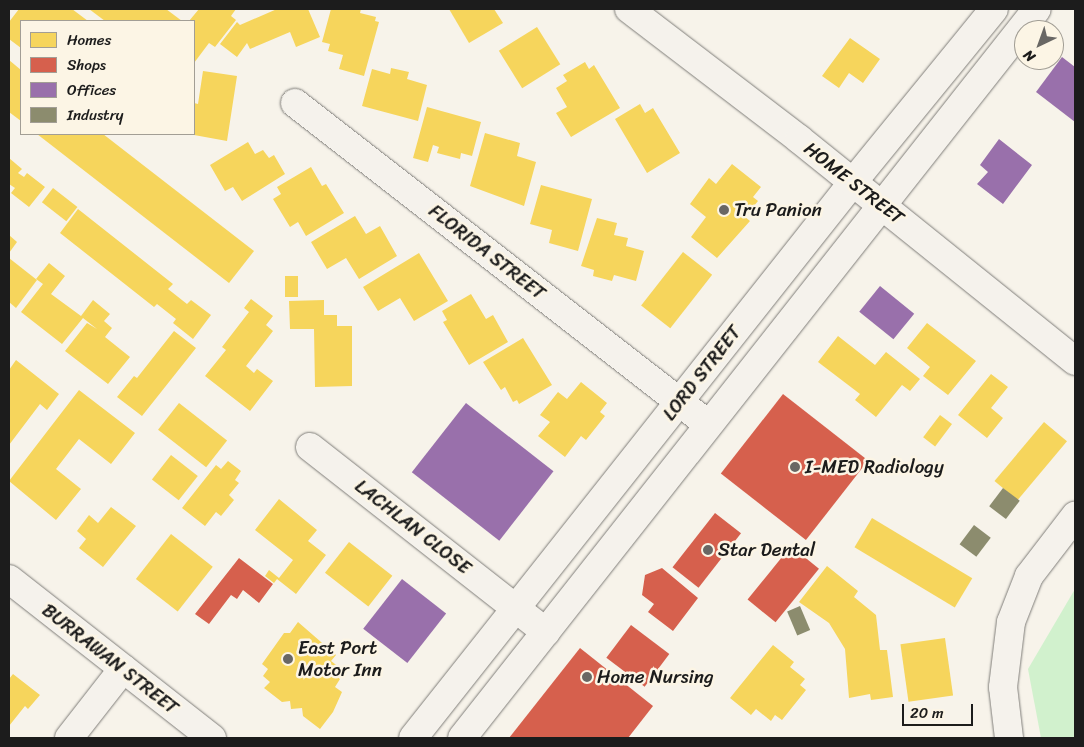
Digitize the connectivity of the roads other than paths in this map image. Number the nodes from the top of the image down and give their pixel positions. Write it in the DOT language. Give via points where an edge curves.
graph roads {
  1 [pos="629,9"];
  2 [pos="994,9"];
  3 [pos="1037,9"];
  4 [pos="294,103"];
  5 [pos="853,182"];
  6 [pos="882,204"];
  7 [pos="1075,361"];
  8 [pos="679,402"];
  9 [pos="709,425"];
  10 [pos="310,446"];
  11 [pos="1075,516"];
  12 [pos="9,579"];
  13 [pos="515,608"];
  14 [pos="546,632"];
  15 [pos="123,669"];
  16 [pos="1003,737"];
  17 [pos="69,738"];
  18 [pos="212,738"];
  19 [pos="413,738"];
  20 [pos="462,738"];
  1 -- 5 [label="street, HOME STREET"];
  2 -- 5 [label="street, LORD STREET"];
  3 -- 6 [label="street, LORD STREET"];
  4 -- 8 [label="street, FLORIDA STREET"];
  5 -- 6 [label="street, HOME STREET"];
  5 -- 8 [label="street, LORD STREET"];
  6 -- 7 [label="street, HOME STREET"];
  6 -- 9 [label="street, LORD STREET"];
  8 -- 9 [label="street, FLORIDA STREET"];
  8 -- 13 [label="street, LORD STREET"];
  9 -- 14 [label="street, LORD STREET"];
  10 -- 13 [label="street, LACHLAN CLOSE"];
  11 -- 16 [label="street" via="1029,576 1012,622 1003,687"];
  12 -- 15 [label="street, BURRAWAN STREET"];
  13 -- 14 [label="street, LACHLAN CLOSE"];
  13 -- 19 [label="street, LORD STREET"];
  14 -- 20 [label="street, LORD STREET"];
  15 -- 17 [label="street"];
  15 -- 18 [label="street, BURRAWAN STREET"];
}
